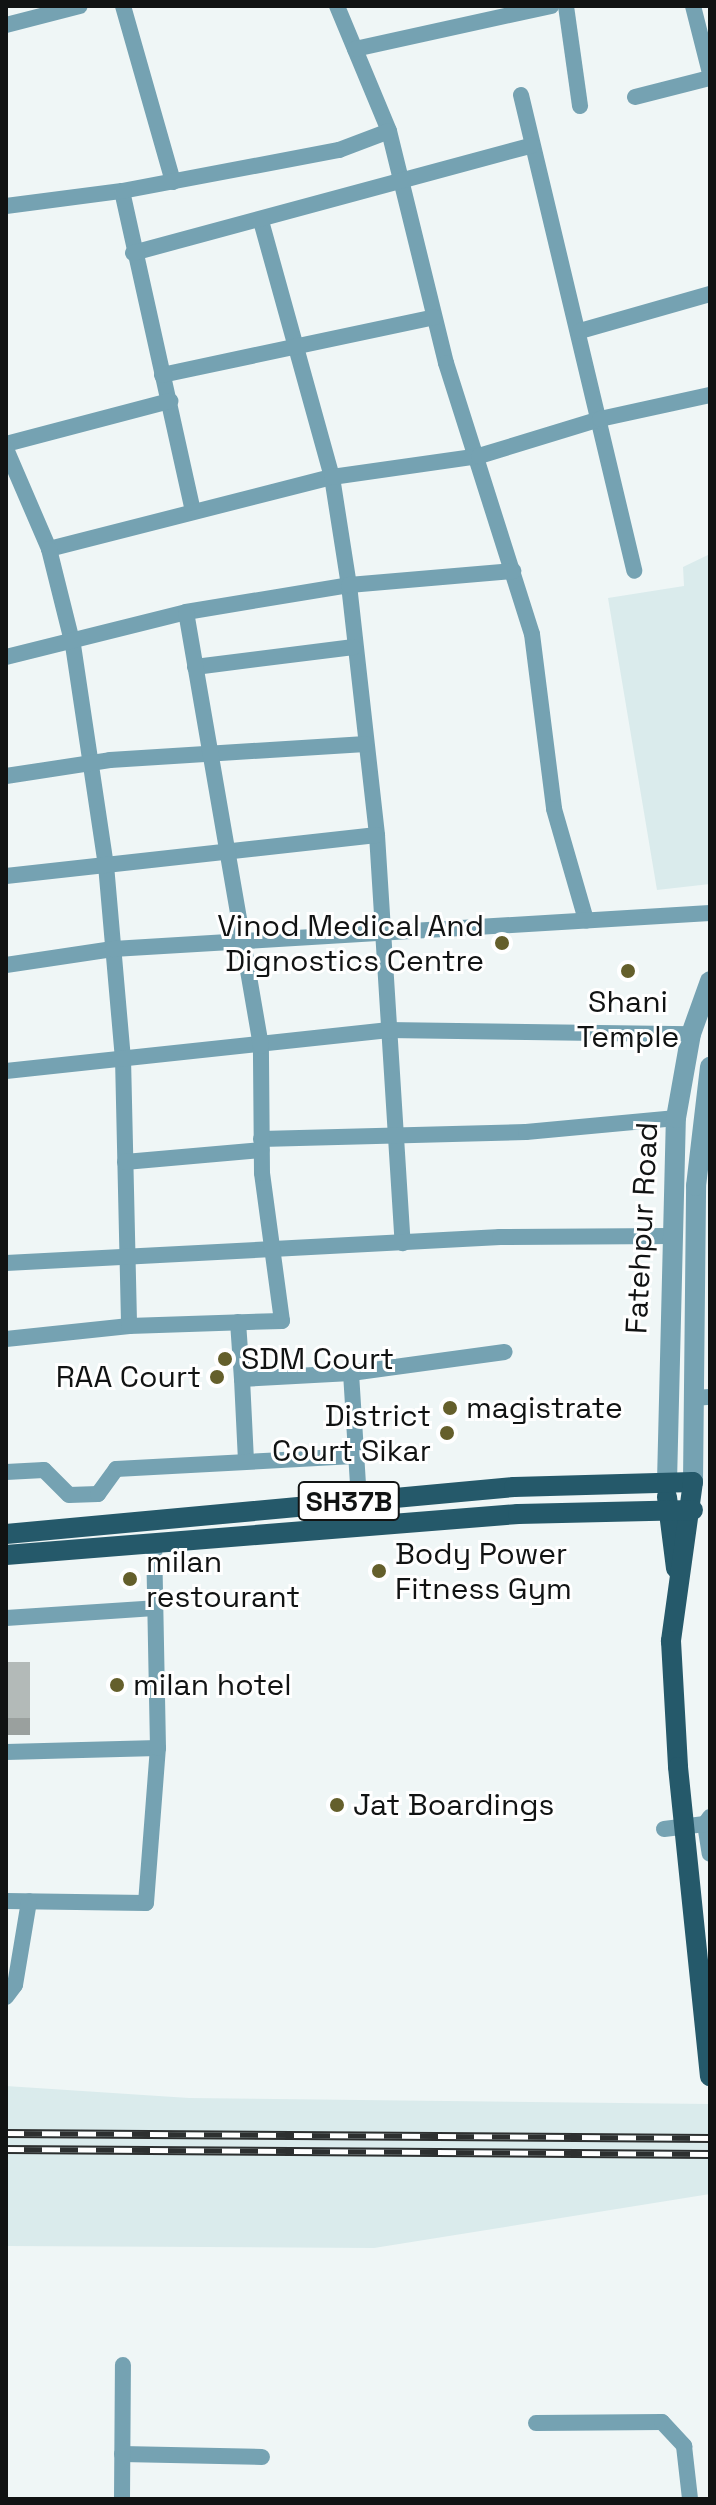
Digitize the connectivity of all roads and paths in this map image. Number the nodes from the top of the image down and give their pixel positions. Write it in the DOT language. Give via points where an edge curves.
graph roads {
  1 [pos="80,6"];
  2 [pos="123,6"];
  3 [pos="337,6"];
  4 [pos="551,6"];
  5 [pos="566,6"];
  6 [pos="693,6"];
  7 [pos="704,23"];
  8 [pos="6,25"];
  9 [pos="355,49"];
  10 [pos="710,76"];
  11 [pos="521,95"];
  12 [pos="635,97"];
  13 [pos="580,106"];
  14 [pos="389,131"];
  15 [pos="532,145"];
  16 [pos="173,182"];
  17 [pos="401,182"];
  18 [pos="122,191"];
  19 [pos="6,206"];
  20 [pos="261,221"];
  21 [pos="133,253"];
  22 [pos="710,294"];
  23 [pos="434,317"];
  24 [pos="580,331"];
  25 [pos="293,344"];
  26 [pos="162,375"];
  27 [pos="710,395"];
  28 [pos="170,401"];
  29 [pos="600,419"];
  30 [pos="6,447"];
  31 [pos="479,456"];
  32 [pos="332,477"];
  33 [pos="193,510"];
  34 [pos="49,549"];
  35 [pos="513,571"];
  36 [pos="634,571"];
  37 [pos="349,585"];
  38 [pos="186,612"];
  39 [pos="73,645"];
  40 [pos="354,647"];
  41 [pos="6,657"];
  42 [pos="195,667"];
  43 [pos="366,744"];
  44 [pos="211,752"];
  45 [pos="93,762"];
  46 [pos="6,776"];
  47 [pos="377,835"];
  48 [pos="228,851"];
  49 [pos="106,865"];
  50 [pos="6,876"];
  51 [pos="710,913"];
  52 [pos="586,920"];
  53 [pos="381,936"];
  54 [pos="245,944"];
  55 [pos="113,949"];
  56 [pos="6,965"];
  57 [pos="710,981"];
  58 [pos="387,1030"];
  59 [pos="691,1034"];
  60 [pos="261,1046"];
  61 [pos="123,1058"];
  62 [pos="710,1067"];
  63 [pos="6,1071"];
  64 [pos="676,1118"];
  65 [pos="395,1133"];
  66 [pos="261,1144"];
  67 [pos="125,1162"];
  68 [pos="670,1236"];
  69 [pos="403,1243"];
  70 [pos="274,1248"];
  71 [pos="128,1257"];
  72 [pos="6,1263"];
  73 [pos="702,1270"];
  74 [pos="238,1322"];
  75 [pos="129,1326"];
  76 [pos="6,1339"];
  77 [pos="505,1352"];
  78 [pos="351,1373"];
  79 [pos="242,1379"];
  80 [pos="702,1398"];
  81 [pos="354,1456"];
  82 [pos="246,1460"];
  83 [pos="6,1472"];
  84 [pos="667,1482"];
  85 [pos="693,1482"];
  86 [pos="359,1500"];
  87 [pos="668,1510"];
  88 [pos="693,1510"];
  89 [pos="6,1534"];
  90 [pos="154,1543"];
  91 [pos="6,1555"];
  92 [pos="677,1576"];
  93 [pos="155,1608"];
  94 [pos="6,1618"];
  95 [pos="158,1748"];
  96 [pos="6,1752"];
  97 [pos="708,1820"];
  98 [pos="664,1829"];
  99 [pos="710,1854"];
  100 [pos="6,1901"];
  101 [pos="29,1901"];
  102 [pos="6,1997"];
  103 [pos="710,2076"];
  104 [pos="123,2365"];
  105 [pos="536,2423"];
  106 [pos="122,2454"];
  107 [pos="262,2457"];
  108 [pos="122,2499"];
  109 [pos="690,2499"];
  1 -- 8 [label="street"];
  2 -- 16 [label="street"];
  3 -- 9 [label="street"];
  4 -- 9 [label="street"];
  5 -- 13 [label="street"];
  6 -- 7 [label="street"];
  7 -- 10 [label="street"];
  9 -- 14 [label="street"];
  10 -- 12 [label="street"];
  11 -- 15 [label="street"];
  14 -- 16 [label="street" via="339,150"];
  14 -- 17 [label="street"];
  15 -- 17 [label="street"];
  15 -- 24 [label="street"];
  16 -- 18 [label="street"];
  17 -- 20 [label="street"];
  17 -- 23 [label="street"];
  18 -- 19 [label="street"];
  18 -- 21 [label="street"];
  20 -- 21 [label="street"];
  20 -- 25 [label="street"];
  21 -- 26 [label="street"];
  22 -- 24 [label="street"];
  23 -- 25 [label="street"];
  23 -- 31 [label="street"];
  24 -- 29 [label="street"];
  25 -- 26 [label="street"];
  25 -- 32 [label="street"];
  26 -- 28 [label="street"];
  27 -- 29 [label="street"];
  28 -- 30 [label="street"];
  28 -- 33 [label="street"];
  29 -- 31 [label="street"];
  29 -- 36 [label="street"];
  30 -- 34 [label="street"];
  31 -- 32 [label="street"];
  31 -- 35 [label="street"];
  32 -- 33 [label="street"];
  32 -- 37 [label="street"];
  33 -- 34 [label="street"];
  34 -- 39 [label="street"];
  35 -- 37 [label="street"];
  35 -- 52 [label="street" via="532,634 554,809"];
  37 -- 38 [label="street"];
  37 -- 40 [label="street"];
  38 -- 39 [label="street"];
  38 -- 42 [label="street"];
  39 -- 41 [label="street"];
  39 -- 45 [label="street"];
  40 -- 42 [label="street"];
  40 -- 43 [label="street"];
  42 -- 44 [label="street"];
  43 -- 44 [label="street"];
  43 -- 47 [label="street"];
  44 -- 45 [label="street" via="171,760"];
  44 -- 48 [label="street"];
  45 -- 46 [label="street"];
  45 -- 49 [label="street"];
  47 -- 48 [label="street"];
  47 -- 53 [label="street"];
  48 -- 49 [label="street"];
  48 -- 54 [label="street"];
  49 -- 50 [label="street"];
  49 -- 55 [label="street"];
  51 -- 52 [label="street"];
  52 -- 53 [label="street"];
  53 -- 54 [label="street"];
  53 -- 58 [label="street"];
  54 -- 55 [label="street"];
  54 -- 60 [label="street"];
  55 -- 56 [label="street"];
  55 -- 61 [label="street"];
  57 -- 59 [label="street, Fatehpur Road"];
  58 -- 59 [label="street"];
  58 -- 60 [label="street"];
  58 -- 65 [label="street"];
  59 -- 64 [label="street, Fatehpur Road"];
  60 -- 61 [label="street"];
  60 -- 66 [label="street"];
  61 -- 63 [label="street"];
  61 -- 67 [label="street"];
  62 -- 73 [label="street" via="696,1186"];
  64 -- 65 [label="street" via="526,1132"];
  64 -- 68 [label="street, Fatehpur Road"];
  65 -- 66 [label="street"];
  65 -- 69 [label="street"];
  66 -- 67 [label="street"];
  66 -- 70 [label="street"];
  67 -- 71 [label="street"];
  68 -- 69 [label="street"];
  68 -- 84 [label="street, Fatehpur Road"];
  69 -- 70 [label="street"];
  70 -- 71 [label="street"];
  70 -- 74 [label="street" via="282,1321"];
  71 -- 72 [label="street"];
  71 -- 75 [label="street"];
  73 -- 80 [label="street"];
  74 -- 75 [label="street"];
  74 -- 79 [label="street"];
  75 -- 76 [label="street"];
  77 -- 78 [label="street"];
  78 -- 79 [label="street"];
  78 -- 81 [label="street"];
  79 -- 82 [label="street"];
  80 -- 85 [label="street"];
  81 -- 82 [label="street"];
  81 -- 86 [label="street"];
  82 -- 83 [label="street" via="116,1469 98,1494 69,1495 44,1470"];
  84 -- 85 [label="main road, SH37B"];
  84 -- 86 [label="main road, SH37B"];
  84 -- 87 [label="main road"];
  85 -- 88 [label="main road"];
  86 -- 89 [label="main road, SH37B"];
  87 -- 88 [label="main road, SH37B"];
  87 -- 90 [label="main road, SH37B" via="518,1514"];
  87 -- 92 [label="main road"];
  88 -- 92 [label="main road"];
  90 -- 91 [label="main road, SH37B"];
  90 -- 93 [label="street"];
  92 -- 103 [label="main road, bridge" via="671,1641 678,1767"];
  93 -- 94 [label="street"];
  93 -- 95 [label="street"];
  95 -- 96 [label="street"];
  95 -- 101 [label="street" via="146,1903"];
  97 -- 98 [label="street"];
  97 -- 99 [label="street"];
  100 -- 101 [label="street"];
  101 -- 102 [label="street" via="15,1985"];
  104 -- 106 [label="street"];
  105 -- 109 [label="street" via="644,2418 662,2422 684,2446"];
  106 -- 107 [label="street"];
  106 -- 108 [label="street"];
}
